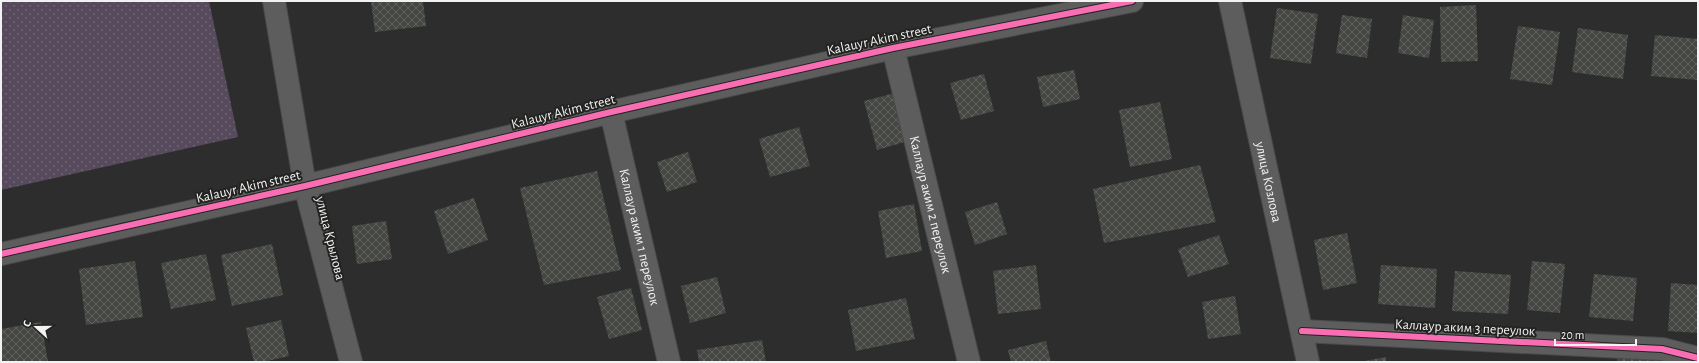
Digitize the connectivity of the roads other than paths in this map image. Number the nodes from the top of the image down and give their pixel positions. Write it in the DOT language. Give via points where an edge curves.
graph roads {
  1 [pos="274,1"];
  2 [pos="1132,1"];
  3 [pos="1230,1"];
  4 [pos="893,48"];
  5 [pos="611,112"];
  6 [pos="305,186"];
  7 [pos="1,254"];
  8 [pos="1302,331"];
  9 [pos="1698,358"];
  10 [pos="351,362"];
  11 [pos="669,362"];
  12 [pos="969,362"];
  13 [pos="1308,362"];
  1 -- 6 [label="street, улица Крылова"];
  2 -- 4 [label="street, Kalauyr Akim street"];
  3 -- 8 [label="street, улица Козлова"];
  4 -- 5 [label="street, Kalauyr Akim street"];
  4 -- 12 [label="street, Каллаур аким 2 переулок"];
  5 -- 6 [label="street, Kalauyr Akim street"];
  5 -- 11 [label="street, Каллаур аким 1 переулок"];
  6 -- 7 [label="street, Kalauyr Akim street"];
  6 -- 10 [label="street, улица Крылова"];
  8 -- 9 [label="street, Каллаур аким 3 переулок" via="1662,349"];
  8 -- 13 [label="street, улица Козлова"];
}
